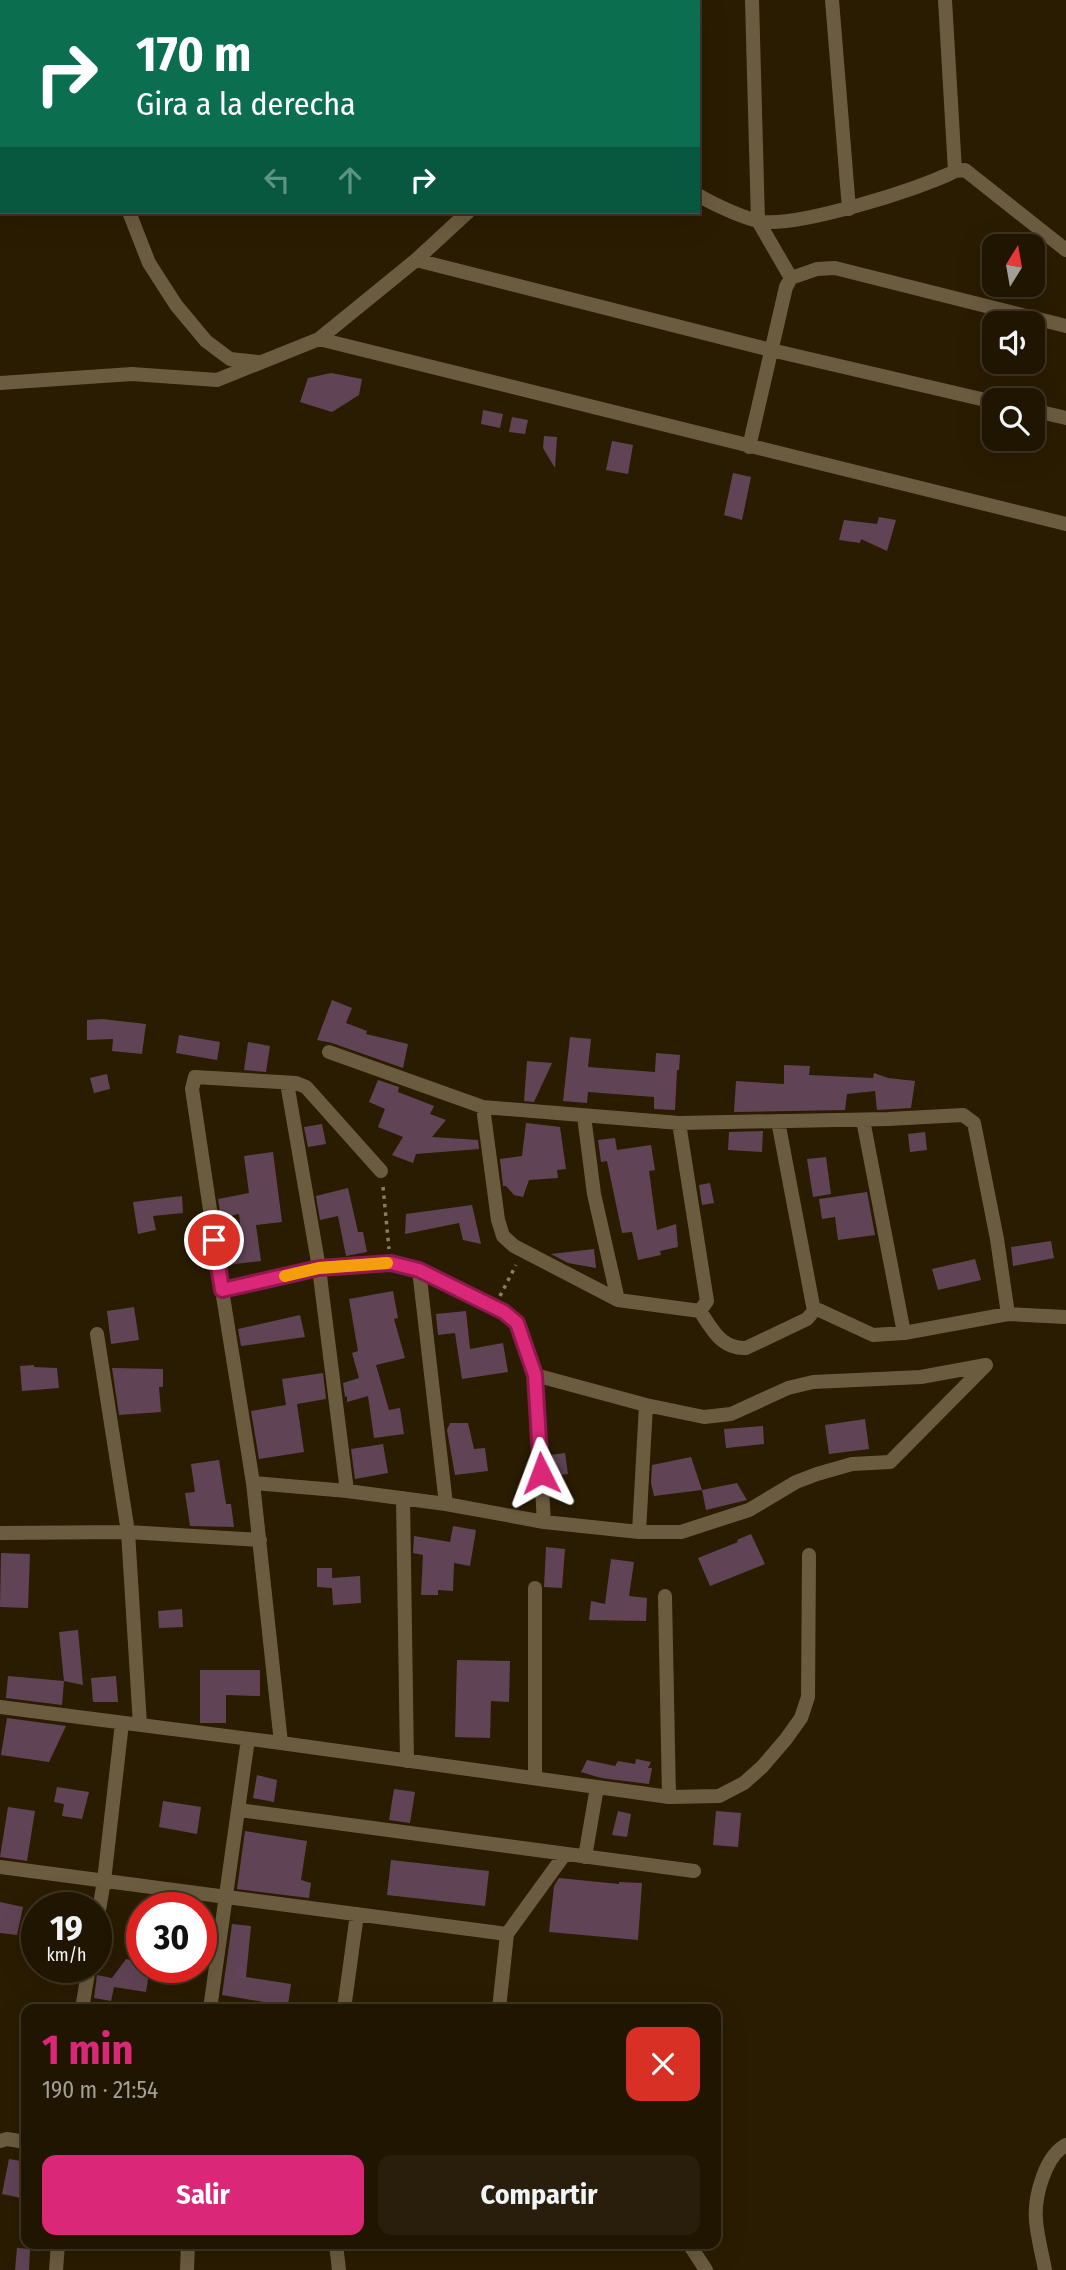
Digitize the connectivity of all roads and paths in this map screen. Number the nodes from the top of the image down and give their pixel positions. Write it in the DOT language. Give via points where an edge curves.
graph roads {
  1 [pos="752,0"];
  2 [pos="832,0"];
  3 [pos="946,0"];
  4 [pos="955,171"];
  5 [pos="700,196"];
  6 [pos="849,209"];
  7 [pos="130,214"];
  8 [pos="466,214"];
  9 [pos="758,221"];
  10 [pos="1066,250"];
  11 [pos="416,260"];
  12 [pos="789,274"];
  13 [pos="1066,326"];
  14 [pos="319,339"];
  15 [pos="771,351"];
  16 [pos="258,362"];
  17 [pos="0,383"];
  18 [pos="982,398"];
  19 [pos="1045,413"];
  20 [pos="1066,418"];
  21 [pos="749,447"];
  22 [pos="1066,524"];
  23 [pos="329,1052"];
  24 [pos="287,1083"];
  25 [pos="483,1107"];
  26 [pos="584,1116"];
  27 [pos="863,1120"];
  28 [pos="778,1121"];
  29 [pos="679,1123"];
  30 [pos="382,1171"];
  31 [pos="523,1251"];
  32 [pos="391,1263"];
  33 [pos="319,1268"];
  34 [pos="419,1270"];
  35 [pos="222,1290"];
  36 [pos="618,1300"];
  37 [pos="494,1307"];
  38 [pos="700,1311"];
  39 [pos="814,1311"];
  40 [pos="1008,1314"];
  41 [pos="1066,1317"];
  42 [pos="904,1333"];
  43 [pos="97,1334"];
  44 [pos="535,1375"];
  45 [pos="646,1405"];
  46 [pos="253,1483"];
  47 [pos="347,1491"];
  48 [pos="403,1498"];
  49 [pos="446,1504"];
  50 [pos="544,1522"];
  51 [pos="128,1532"];
  52 [pos="639,1532"];
  53 [pos="0,1533"];
  54 [pos="260,1540"];
  55 [pos="809,1555"];
  56 [pos="535,1588"];
  57 [pos="665,1596"];
  58 [pos="0,1707"];
  59 [pos="122,1723"];
  60 [pos="140,1725"];
  61 [pos="248,1739"];
  62 [pos="281,1743"];
  63 [pos="407,1760"];
  64 [pos="535,1778"];
  65 [pos="597,1787"];
  66 [pos="669,1797"];
  67 [pos="239,1810"];
  68 [pos="565,1854"];
  69 [pos="585,1857"];
  70 [pos="0,1867"];
  71 [pos="694,1871"];
  72 [pos="104,1881"];
  73 [pos="102,1892"];
  74 [pos="224,1897"];
  75 [pos="357,1914"];
  76 [pos="507,1934"];
  77 [pos="86,1983"];
  78 [pos="83,2004"];
  79 [pos="211,2004"];
  80 [pos="345,2004"];
  81 [pos="500,2004"];
  82 [pos="0,2141"];
  83 [pos="21,2141"];
  84 [pos="1066,2145"];
  85 [pos="58,2249"];
  86 [pos="188,2249"];
  87 [pos="337,2249"];
  88 [pos="692,2249"];
  89 [pos="56,2270"];
  90 [pos="187,2270"];
  91 [pos="339,2270"];
  92 [pos="706,2270"];
  93 [pos="1045,2270"];
  1 -- 9 [label="street"];
  2 -- 6 [label="street"];
  3 -- 4 [label="street"];
  4 -- 6 [label="street"];
  4 -- 10 [label="street" via="965,170 980,180"];
  5 -- 9 [label="street"];
  6 -- 9 [label="street"];
  7 -- 16 [label="street" via="149,263 205,341 230,359"];
  8 -- 11 [label="street"];
  9 -- 12 [label="street"];
  11 -- 14 [label="street"];
  11 -- 15 [label="street"];
  12 -- 13 [label="street" via="835,268"];
  12 -- 15 [label="street"];
  14 -- 16 [label="street"];
  14 -- 21 [label="street"];
  15 -- 18 [label="street"];
  15 -- 21 [label="street"];
  16 -- 17 [label="street" via="217,380 132,374"];
  19 -- 20 [label="street"];
  21 -- 22 [label="street"];
  23 -- 25 [label="street"];
  24 -- 30 [label="street" via="306,1087"];
  24 -- 33 [label="street"];
  24 -- 35 [label="street" via="195,1077 192,1083"];
  25 -- 26 [label="street"];
  25 -- 31 [label="street" via="498,1220 503,1236"];
  26 -- 29 [label="street"];
  26 -- 36 [label="street" via="594,1195"];
  27 -- 28 [label="street"];
  27 -- 40 [label="street" via="953,1114 974,1123"];
  27 -- 42 [label="street"];
  28 -- 29 [label="street"];
  28 -- 39 [label="street"];
  29 -- 38 [label="street" via="707,1301"];
  30 -- 32 [label="path"];
  31 -- 36 [label="street"];
  31 -- 37 [label="path"];
  32 -- 33 [label="street"];
  32 -- 34 [label="street"];
  33 -- 35 [label="street"];
  33 -- 47 [label="street"];
  34 -- 37 [label="street"];
  34 -- 49 [label="street"];
  35 -- 46 [label="street"];
  36 -- 38 [label="street"];
  37 -- 44 [label="street" via="517,1323"];
  38 -- 39 [label="street" via="720,1340 735,1349 807,1320"];
  39 -- 42 [label="street" via="873,1335"];
  40 -- 41 [label="street"];
  40 -- 42 [label="street"];
  43 -- 51 [label="street"];
  44 -- 45 [label="street"];
  44 -- 50 [label="street"];
  45 -- 52 [label="street"];
  45 -- 52 [label="street" via="704,1417 731,1414 813,1382 921,1377 986,1365 890,1462 852,1464 817,1474 749,1510 681,1532"];
  46 -- 47 [label="street"];
  46 -- 54 [label="street"];
  47 -- 48 [label="street"];
  48 -- 49 [label="street"];
  48 -- 63 [label="street"];
  49 -- 50 [label="street"];
  50 -- 52 [label="street"];
  51 -- 53 [label="street"];
  51 -- 54 [label="street"];
  51 -- 60 [label="street"];
  54 -- 62 [label="street"];
  55 -- 66 [label="street" via="808,1697 802,1718 744,1783 719,1796"];
  56 -- 64 [label="street"];
  57 -- 66 [label="street"];
  58 -- 59 [label="street"];
  59 -- 60 [label="street"];
  59 -- 72 [label="street"];
  60 -- 61 [label="street"];
  61 -- 62 [label="street"];
  61 -- 67 [label="street"];
  62 -- 63 [label="street"];
  63 -- 64 [label="street"];
  64 -- 65 [label="street"];
  65 -- 66 [label="street"];
  65 -- 69 [label="street"];
  67 -- 68 [label="street"];
  67 -- 74 [label="street"];
  68 -- 69 [label="street"];
  68 -- 76 [label="street"];
  69 -- 71 [label="street"];
  70 -- 72 [label="street"];
  72 -- 73 [label="street"];
  72 -- 74 [label="street"];
  74 -- 75 [label="street"];
  74 -- 79 [label="street"];
  75 -- 76 [label="street"];
  75 -- 80 [label="street"];
  76 -- 81 [label="street"];
  77 -- 78 [label="street"];
  82 -- 83 [label="street"];
  84 -- 93 [label="street" via="1057,2149 1042,2177 1036,2217"];
  85 -- 89 [label="street"];
  86 -- 90 [label="street"];
  87 -- 91 [label="street"];
  88 -- 92 [label="street"];
}
